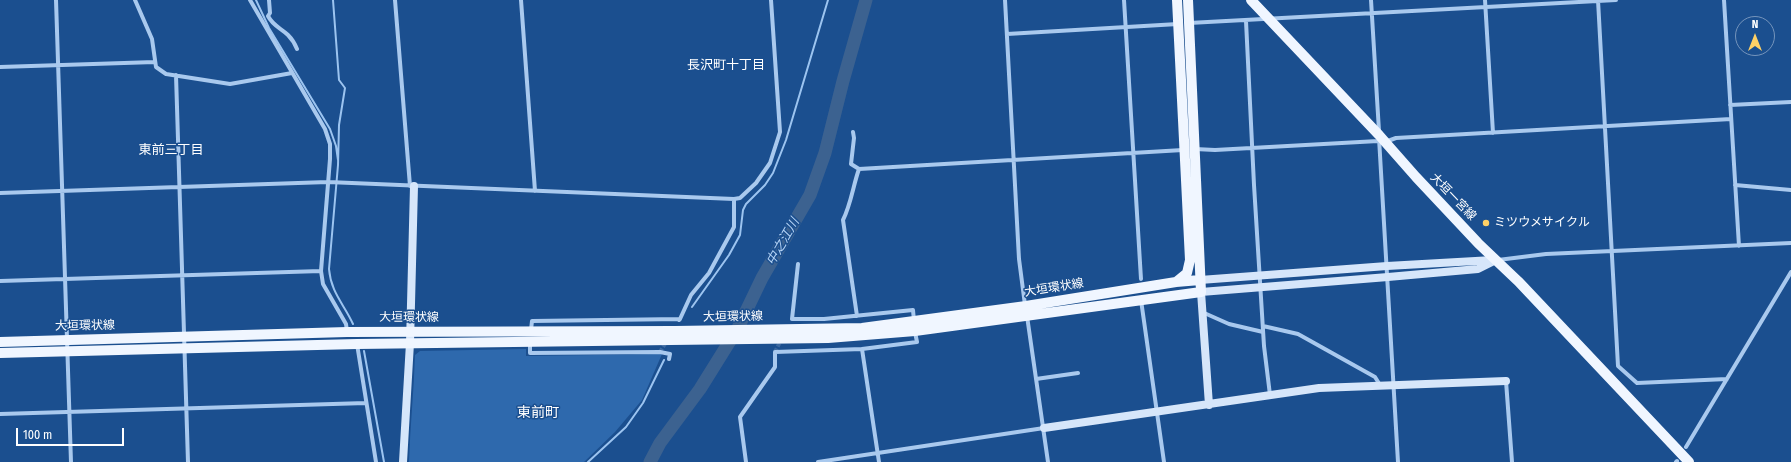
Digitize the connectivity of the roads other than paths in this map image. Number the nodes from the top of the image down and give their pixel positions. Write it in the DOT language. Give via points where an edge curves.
graph roads {
  1 [pos="56,0"];
  2 [pos="135,0"];
  3 [pos="250,0"];
  4 [pos="269,0"];
  5 [pos="395,0"];
  6 [pos="521,0"];
  7 [pos="771,0"];
  8 [pos="1005,0"];
  9 [pos="1124,0"];
  10 [pos="1177,0"];
  11 [pos="1188,0"];
  12 [pos="1251,0"];
  13 [pos="1371,0"];
  14 [pos="1485,0"];
  15 [pos="1598,0"];
  16 [pos="1616,0"];
  17 [pos="1724,0"];
  18 [pos="1485,8"];
  19 [pos="1372,14"];
  20 [pos="1270,20"];
  21 [pos="1246,21"];
  22 [pos="1178,24"];
  23 [pos="1189,24"];
  24 [pos="1126,27"];
  25 [pos="1007,34"];
  26 [pos="298,49"];
  27 [pos="155,62"];
  28 [pos="58,64"];
  29 [pos="0,67"];
  30 [pos="292,73"];
  31 [pos="176,75"];
  32 [pos="1791,102"];
  33 [pos="1730,106"];
  34 [pos="1731,119"];
  35 [pos="1605,127"];
  36 [pos="853,132"];
  37 [pos="1493,133"];
  38 [pos="1381,139"];
  39 [pos="1252,147"];
  40 [pos="1190,150"];
  41 [pos="1134,153"];
  42 [pos="1014,160"];
  43 [pos="859,169"];
  44 [pos="328,182"];
  45 [pos="1735,185"];
  46 [pos="412,186"];
  47 [pos="180,187"];
  48 [pos="1791,190"];
  49 [pos="62,191"];
  50 [pos="535,192"];
  51 [pos="0,193"];
  52 [pos="734,200"];
  53 [pos="1791,243"];
  54 [pos="1739,246"];
  55 [pos="1612,251"];
  56 [pos="1190,260"];
  57 [pos="1496,260"];
  58 [pos="798,264"];
  59 [pos="1387,266"];
  60 [pos="321,271"];
  61 [pos="1791,272"];
  62 [pos="182,276"];
  63 [pos="1260,276"];
  64 [pos="1388,277"];
  65 [pos="65,279"];
  66 [pos="1141,279"];
  67 [pos="1200,280"];
  68 [pos="0,281"];
  69 [pos="1176,282"];
  70 [pos="1261,288"];
  71 [pos="1200,292"];
  72 [pos="1141,300"];
  73 [pos="1026,311"];
  74 [pos="1202,312"];
  75 [pos="857,316"];
  76 [pos="1263,326"];
  77 [pos="915,327"];
  78 [pos="410,331"];
  79 [pos="347,332"];
  80 [pos="1263,332"];
  81 [pos="531,336"];
  82 [pos="68,339"];
  83 [pos="0,342"];
  84 [pos="185,342"];
  85 [pos="410,343"];
  86 [pos="357,344"];
  87 [pos="862,349"];
  88 [pos="68,352"];
  89 [pos="0,354"];
  90 [pos="669,359"];
  91 [pos="1078,373"];
  92 [pos="1036,379"];
  93 [pos="1727,379"];
  94 [pos="1506,381"];
  95 [pos="1381,386"];
  96 [pos="1393,386"];
  97 [pos="1270,395"];
  98 [pos="366,403"];
  99 [pos="1209,405"];
  100 [pos="187,409"];
  101 [pos="70,412"];
  102 [pos="1157,412"];
  103 [pos="0,414"];
  104 [pos="1044,428"];
  105 [pos="1686,447"];
  106 [pos="878,453"];
  107 [pos="71,462"];
  108 [pos="188,462"];
  109 [pos="376,462"];
  110 [pos="403,462"];
  111 [pos="746,462"];
  112 [pos="818,462"];
  113 [pos="879,462"];
  114 [pos="1048,462"];
  115 [pos="1164,462"];
  116 [pos="1398,462"];
  117 [pos="1512,462"];
  118 [pos="1689,462"];
  1 -- 28 [label="street"];
  2 -- 27 [label="street" via="152,39"];
  3 -- 30 [label="street"];
  4 -- 26 [label="street" via="270,21 287,34"];
  5 -- 46 [label="street"];
  6 -- 50 [label="street"];
  7 -- 52 [label="street" via="780,132 770,163 756,183 740,198"];
  8 -- 25 [label="street"];
  9 -- 24 [label="street"];
  10 -- 22 [label="main road"];
  11 -- 23 [label="main road"];
  12 -- 20 [label="main road, 大垣一宮線"];
  13 -- 19 [label="street"];
  14 -- 18 [label="street"];
  15 -- 16 [label="street"];
  15 -- 18 [label="street"];
  15 -- 35 [label="street"];
  17 -- 33 [label="street"];
  18 -- 19 [label="street"];
  18 -- 37 [label="street"];
  19 -- 20 [label="street"];
  19 -- 38 [label="street"];
  20 -- 21 [label="street"];
  20 -- 38 [label="main road, 大垣一宮線"];
  21 -- 23 [label="street"];
  21 -- 39 [label="street"];
  22 -- 24 [label="street"];
  22 -- 40 [label="main road"];
  23 -- 40 [label="main road"];
  24 -- 25 [label="street"];
  24 -- 41 [label="street"];
  25 -- 42 [label="street"];
  27 -- 28 [label="street"];
  27 -- 31 [label="street" via="156,67 166,74"];
  28 -- 29 [label="street"];
  28 -- 49 [label="street"];
  30 -- 31 [label="street" via="230,84"];
  30 -- 44 [label="street" via="325,129 330,144"];
  31 -- 47 [label="street"];
  32 -- 33 [label="street"];
  33 -- 34 [label="street"];
  34 -- 35 [label="street"];
  34 -- 45 [label="street"];
  35 -- 37 [label="street"];
  35 -- 55 [label="street"];
  36 -- 43 [label="street" via="851,164"];
  37 -- 38 [label="street"];
  38 -- 39 [label="street"];
  38 -- 57 [label="main road, 大垣一宮線"];
  38 -- 59 [label="street"];
  39 -- 40 [label="street"];
  39 -- 63 [label="street"];
  40 -- 41 [label="street"];
  40 -- 56 [label="main road"];
  40 -- 67 [label="main road"];
  41 -- 42 [label="street"];
  41 -- 66 [label="street"];
  42 -- 43 [label="street"];
  42 -- 73 [label="street" via="1019,259"];
  43 -- 75 [label="street" via="843,220"];
  44 -- 46 [label="street"];
  44 -- 47 [label="street"];
  44 -- 60 [label="street"];
  45 -- 48 [label="street"];
  45 -- 54 [label="street"];
  46 -- 50 [label="street"];
  46 -- 78 [label="street"];
  47 -- 49 [label="street"];
  47 -- 62 [label="street"];
  49 -- 51 [label="street"];
  49 -- 65 [label="street"];
  50 -- 52 [label="street"];
  52 -- 81 [label="street" via="734,226 709,273 691,295 679,320 532,320"];
  53 -- 54 [label="street"];
  54 -- 55 [label="street"];
  55 -- 57 [label="street" via="1546,254"];
  55 -- 93 [label="street" via="1618,366 1637,383"];
  56 -- 67 [label="main road"];
  56 -- 69 [label="main road" via="1187,273"];
  57 -- 59 [label="street"];
  57 -- 64 [label="street" via="1479,268"];
  57 -- 118 [label="main road, 大垣一宮線"];
  58 -- 75 [label="street" via="792,319"];
  59 -- 63 [label="street"];
  59 -- 64 [label="street"];
  60 -- 62 [label="street"];
  60 -- 79 [label="street" via="323,284 346,324"];
  61 -- 93 [label="street"];
  62 -- 65 [label="street"];
  62 -- 84 [label="street"];
  63 -- 67 [label="street"];
  63 -- 70 [label="street"];
  64 -- 70 [label="street"];
  64 -- 96 [label="street"];
  65 -- 68 [label="street"];
  65 -- 82 [label="street"];
  67 -- 69 [label="main road, 大垣環状線"];
  67 -- 71 [label="main road"];
  69 -- 73 [label="main road, 大垣環状線"];
  70 -- 71 [label="street"];
  70 -- 76 [label="street"];
  71 -- 72 [label="main road, 大垣環状線"];
  71 -- 74 [label="street"];
  72 -- 73 [label="main road, 大垣環状線"];
  72 -- 102 [label="street"];
  73 -- 77 [label="main road, 大垣環状線"];
  73 -- 92 [label="street"];
  74 -- 80 [label="street" via="1230,324"];
  74 -- 99 [label="street"];
  75 -- 77 [label="street" via="913,310"];
  76 -- 80 [label="street"];
  76 -- 95 [label="street" via="1298,334 1375,377"];
  77 -- 81 [label="main road, 大垣環状線" via="828,334"];
  77 -- 87 [label="street" via="917,342"];
  78 -- 79 [label="main road, 大垣環状線"];
  78 -- 81 [label="main road, 大垣環状線"];
  78 -- 85 [label="street"];
  79 -- 84 [label="main road, 大垣環状線"];
  80 -- 97 [label="street"];
  81 -- 85 [label="main road, 大垣環状線"];
  81 -- 90 [label="street" via="530,353 660,352 670,354"];
  82 -- 83 [label="main road, 大垣環状線"];
  82 -- 84 [label="main road, 大垣環状線"];
  82 -- 88 [label="street"];
  84 -- 86 [label="main road, 大垣環状線"];
  84 -- 88 [label="main road, 大垣環状線"];
  84 -- 100 [label="street"];
  85 -- 86 [label="main road, 大垣環状線"];
  85 -- 110 [label="street"];
  86 -- 98 [label="street"];
  87 -- 106 [label="street"];
  87 -- 111 [label="street" via="775,352 775,367 740,417"];
  88 -- 89 [label="main road, 大垣環状線"];
  88 -- 101 [label="street"];
  91 -- 92 [label="street"];
  92 -- 104 [label="street"];
  93 -- 105 [label="street"];
  94 -- 96 [label="street"];
  94 -- 117 [label="street"];
  95 -- 96 [label="street"];
  95 -- 97 [label="street" via="1319,388"];
  96 -- 116 [label="street"];
  97 -- 99 [label="street"];
  98 -- 100 [label="street"];
  98 -- 109 [label="street"];
  99 -- 102 [label="street"];
  100 -- 101 [label="street"];
  100 -- 108 [label="street"];
  101 -- 103 [label="street"];
  101 -- 107 [label="street"];
  102 -- 104 [label="street"];
  102 -- 115 [label="street"];
  104 -- 106 [label="street"];
  104 -- 114 [label="street"];
  106 -- 112 [label="street"];
  106 -- 113 [label="street"];
}
